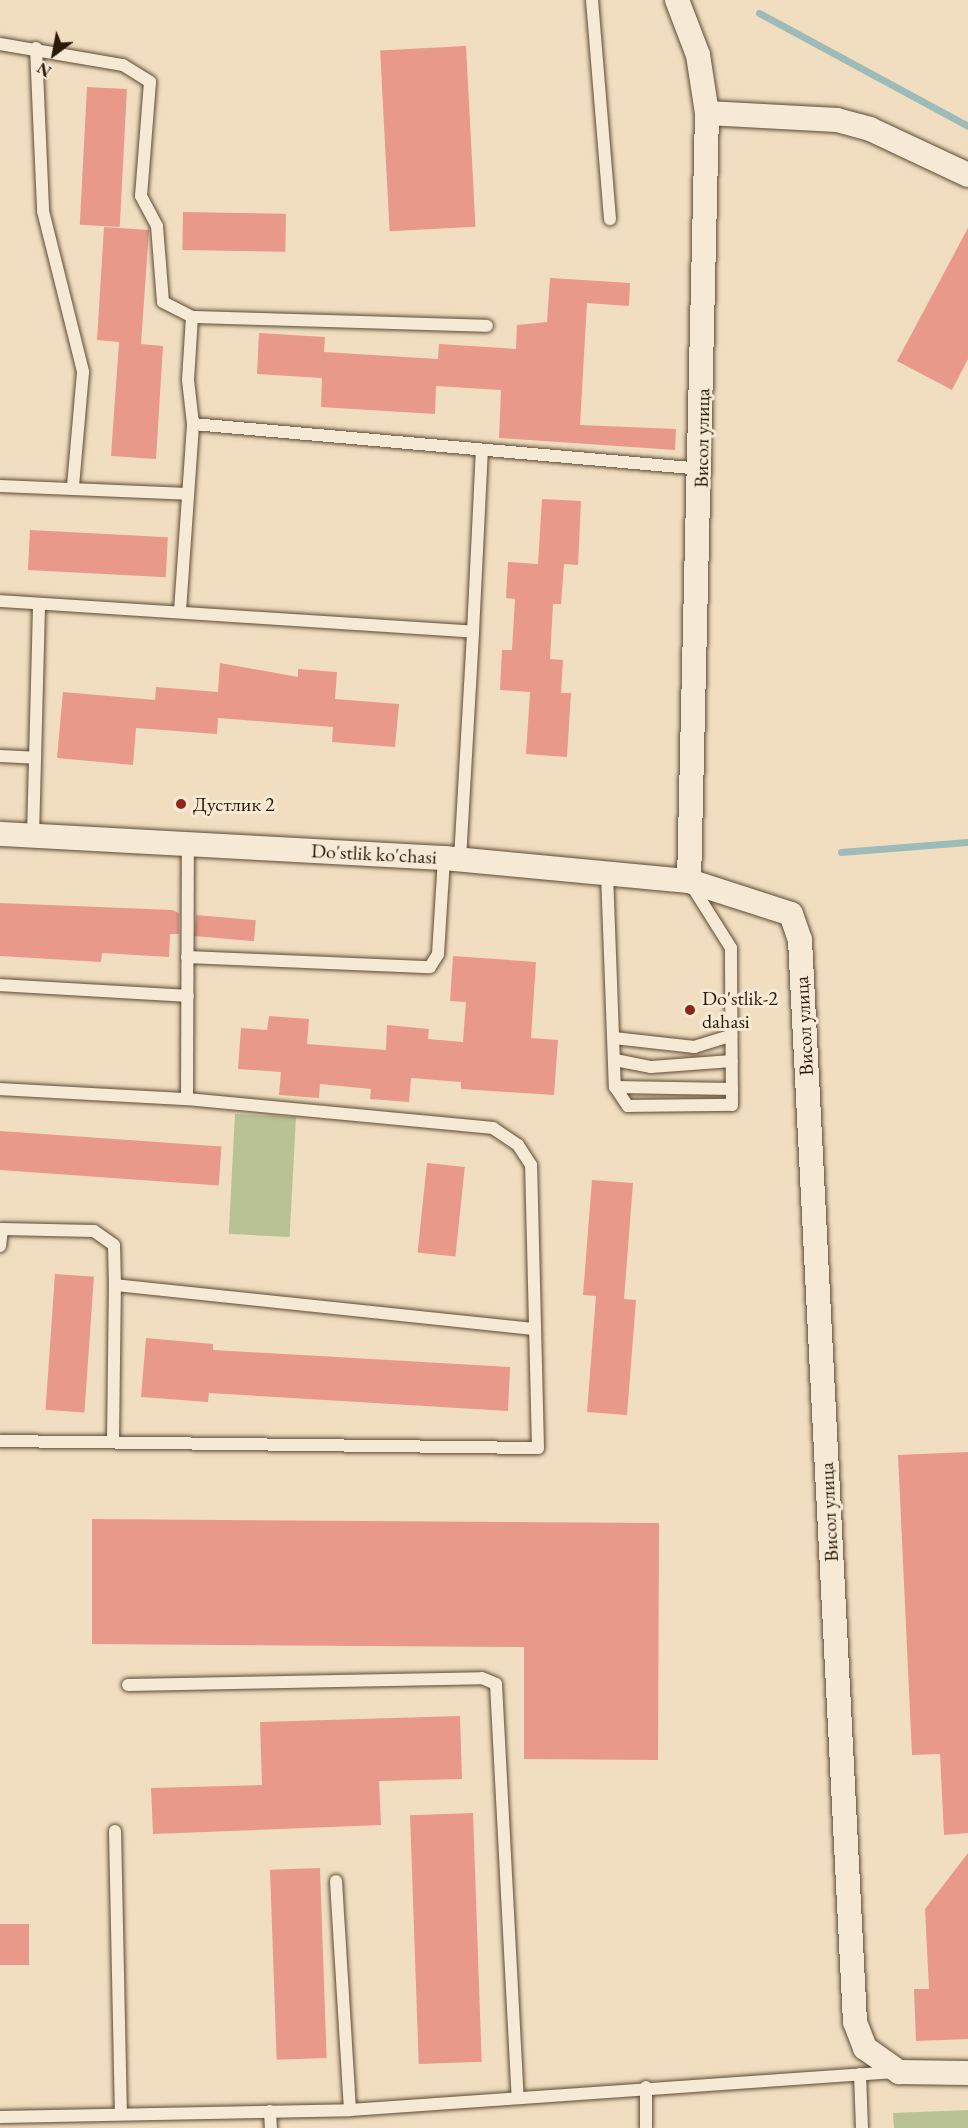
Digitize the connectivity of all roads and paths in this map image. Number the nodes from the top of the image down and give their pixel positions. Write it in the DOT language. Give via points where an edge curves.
graph roads {
  1 [pos="592,0"];
  2 [pos="677,0"];
  3 [pos="0,44"];
  4 [pos="36,48"];
  5 [pos="706,113"];
  6 [pos="968,175"];
  7 [pos="610,219"];
  8 [pos="192,317"];
  9 [pos="487,326"];
  10 [pos="193,424"];
  11 [pos="482,450"];
  12 [pos="702,469"];
  13 [pos="0,486"];
  14 [pos="73,486"];
  15 [pos="188,494"];
  16 [pos="0,601"];
  17 [pos="39,605"];
  18 [pos="180,611"];
  19 [pos="473,632"];
  20 [pos="0,756"];
  21 [pos="34,758"];
  22 [pos="0,834"];
  23 [pos="33,836"];
  24 [pos="188,844"];
  25 [pos="452,858"];
  26 [pos="607,873"];
  27 [pos="689,880"];
  28 [pos="745,896"];
  29 [pos="187,957"];
  30 [pos="0,985"];
  31 [pos="188,996"];
  32 [pos="732,1036"];
  33 [pos="614,1038"];
  34 [pos="615,1060"];
  35 [pos="732,1062"];
  36 [pos="615,1087"];
  37 [pos="0,1089"];
  38 [pos="732,1089"];
  39 [pos="187,1099"];
  40 [pos="1,1229"];
  41 [pos="0,1246"];
  42 [pos="115,1285"];
  43 [pos="535,1329"];
  44 [pos="0,1440"];
  45 [pos="113,1442"];
  46 [pos="129,1684"];
  47 [pos="115,1831"];
  48 [pos="336,1881"];
  49 [pos="899,2072"];
  50 [pos="968,2073"];
  51 [pos="860,2074"];
  52 [pos="646,2087"];
  53 [pos="518,2097"];
  54 [pos="350,2110"];
  55 [pos="270,2111"];
  56 [pos="121,2114"];
  57 [pos="0,2117"];
  58 [pos="271,2128"];
  59 [pos="646,2128"];
  60 [pos="861,2128"];
  1 -- 7 [label="lane"];
  2 -- 5 [label="street, Висол улица" via="698,55"];
  3 -- 4 [label="lane"];
  4 -- 8 [label="lane" via="123,65 150,82 141,196 157,226 163,302"];
  4 -- 14 [label="lane" via="43,211 83,372"];
  5 -- 6 [label="street" via="837,120 870,129"];
  5 -- 12 [label="street, Висол улица"];
  8 -- 9 [label="lane"];
  8 -- 10 [label="lane" via="188,380"];
  10 -- 11 [label="lane"];
  10 -- 15 [label="lane"];
  11 -- 12 [label="lane"];
  11 -- 19 [label="lane"];
  12 -- 27 [label="street, Висол улица"];
  13 -- 14 [label="lane"];
  14 -- 15 [label="lane"];
  15 -- 18 [label="lane"];
  16 -- 17 [label="lane"];
  17 -- 18 [label="lane"];
  17 -- 21 [label="lane"];
  18 -- 19 [label="lane"];
  19 -- 25 [label="lane"];
  20 -- 21 [label="lane"];
  21 -- 23 [label="lane"];
  22 -- 23 [label="street, Do'stlik ko'chasi"];
  23 -- 24 [label="street, Do'stlik ko'chasi"];
  24 -- 25 [label="street, Do'stlik ko'chasi"];
  24 -- 29 [label="lane"];
  25 -- 26 [label="street, Do'stlik ko'chasi"];
  25 -- 29 [label="lane" via="438,954 430,967"];
  26 -- 27 [label="street, Do'stlik ko'chasi"];
  26 -- 33 [label="lane"];
  27 -- 28 [label="street, Do'stlik ko'chasi"];
  27 -- 32 [label="lane" via="731,948"];
  28 -- 49 [label="street, Висол улица" via="791,914 800,940 855,2022 865,2048"];
  29 -- 31 [label="lane"];
  30 -- 31 [label="lane"];
  31 -- 39 [label="lane"];
  32 -- 33 [label="lane" via="694,1047"];
  32 -- 35 [label="lane"];
  33 -- 34 [label="lane"];
  34 -- 35 [label="lane" via="651,1067"];
  34 -- 36 [label="lane"];
  35 -- 38 [label="lane"];
  36 -- 38 [label="lane"];
  36 -- 38 [label="lane" via="628,1106 732,1106"];
  37 -- 39 [label="lane"];
  39 -- 43 [label="lane" via="493,1128 518,1145 531,1165"];
  40 -- 41 [label="lane"];
  40 -- 42 [label="lane" via="94,1231 108,1236 114,1245"];
  42 -- 43 [label="lane"];
  42 -- 45 [label="lane"];
  43 -- 45 [label="lane" via="538,1448"];
  44 -- 45 [label="lane"];
  46 -- 53 [label="lane" via="482,1678 496,1684"];
  47 -- 56 [label="lane"];
  48 -- 54 [label="lane"];
  49 -- 50 [label="street"];
  49 -- 51 [label="lane"];
  51 -- 52 [label="lane"];
  51 -- 60 [label="lane"];
  52 -- 53 [label="lane"];
  52 -- 59 [label="lane"];
  53 -- 54 [label="lane"];
  54 -- 55 [label="lane"];
  55 -- 56 [label="lane"];
  55 -- 58 [label="lane"];
  56 -- 57 [label="lane"];
}
